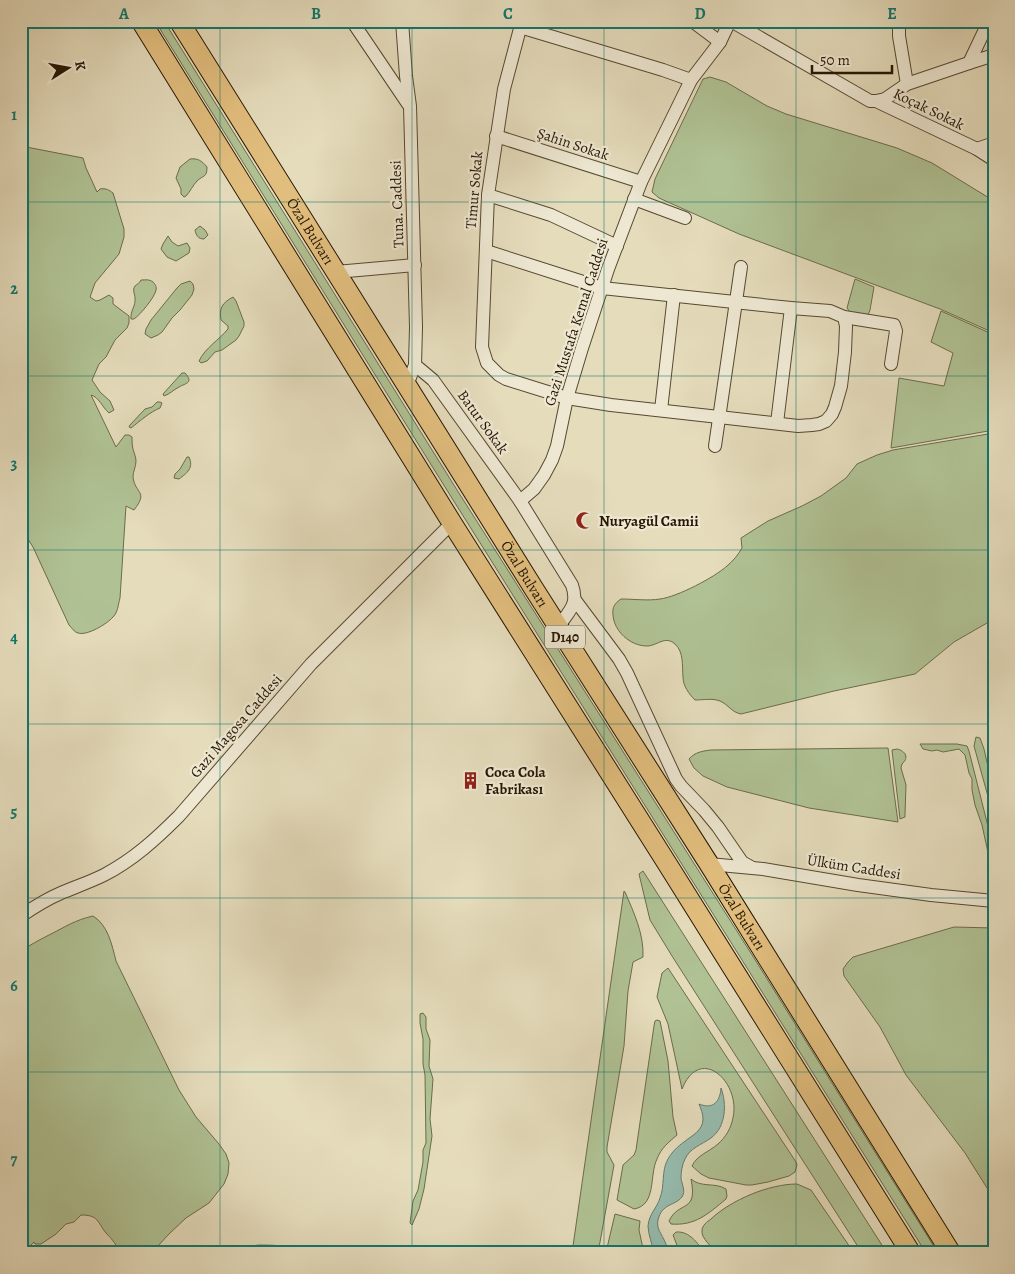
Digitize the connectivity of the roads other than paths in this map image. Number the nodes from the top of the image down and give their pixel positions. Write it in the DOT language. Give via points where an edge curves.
graph roads {
  1 [pos="140,21"];
  2 [pos="179,21"];
  3 [pos="352,21"];
  4 [pos="402,21"];
  5 [pos="692,21"];
  6 [pos="730,21"];
  7 [pos="900,21"];
  8 [pos="989,21"];
  9 [pos="521,24"];
  10 [pos="720,42"];
  11 [pos="994,55"];
  12 [pos="969,63"];
  13 [pos="691,80"];
  14 [pos="907,84"];
  15 [pos="876,101"];
  16 [pos="410,106"];
  17 [pos="496,136"];
  18 [pos="994,143"];
  19 [pos="977,149"];
  20 [pos="994,160"];
  21 [pos="641,182"];
  22 [pos="488,195"];
  23 [pos="634,199"];
  24 [pos="684,218"];
  25 [pos="617,246"];
  26 [pos="486,252"];
  27 [pos="415,265"];
  28 [pos="741,267"];
  29 [pos="336,272"];
  30 [pos="602,288"];
  31 [pos="674,295"];
  32 [pos="736,302"];
  33 [pos="791,308"];
  34 [pos="844,317"];
  35 [pos="891,364"];
  36 [pos="415,365"];
  37 [pos="406,385"];
  38 [pos="567,398"];
  39 [pos="661,410"];
  40 [pos="719,417"];
  41 [pos="777,423"];
  42 [pos="714,446"];
  43 [pos="520,501"];
  44 [pos="452,523"];
  45 [pos="575,600"];
  46 [pos="558,626"];
  47 [pos="709,864"];
  48 [pos="751,868"];
  49 [pos="994,901"];
  50 [pos="21,916"];
  51 [pos="911,1253"];
  52 [pos="951,1253"];
  1 -- 44 [label="highway, D140"];
  2 -- 29 [label="highway, Özal Bulvarı / D140"];
  3 -- 16 [label="street"];
  4 -- 16 [label="street, Tuna. Caddesi"];
  5 -- 10 [label="street"];
  6 -- 10 [label="street, Gazi Mustafa Kemal Caddesi"];
  6 -- 15 [label="street, Koçak Sokak"];
  7 -- 14 [label="street" via="899,36"];
  8 -- 12 [label="street"];
  9 -- 13 [label="street"];
  9 -- 17 [label="street, Timur Sokak"];
  10 -- 13 [label="street, Gazi Mustafa Kemal Caddesi"];
  11 -- 12 [label="street"];
  12 -- 14 [label="street"];
  13 -- 21 [label="street, Gazi Mustafa Kemal Caddesi"];
  14 -- 15 [label="street" via="885,99"];
  15 -- 19 [label="street, Koçak Sokak"];
  16 -- 27 [label="street, Tuna. Caddesi"];
  17 -- 21 [label="street, Şahin Sokak"];
  17 -- 22 [label="street, Timur Sokak"];
  18 -- 19 [label="street"];
  19 -- 20 [label="street, Koçak Sokak"];
  21 -- 23 [label="street, Gazi Mustafa Kemal Caddesi"];
  22 -- 25 [label="street" via="551,215"];
  22 -- 26 [label="street, Timur Sokak"];
  23 -- 24 [label="street"];
  23 -- 25 [label="street, Gazi Mustafa Kemal Caddesi"];
  25 -- 30 [label="street, Gazi Mustafa Kemal Caddesi"];
  26 -- 30 [label="street"];
  26 -- 38 [label="street, Timur Sokak" via="482,347 487,363 506,379"];
  27 -- 29 [label="street"];
  27 -- 36 [label="street, Tuna. Caddesi"];
  28 -- 32 [label="street"];
  29 -- 37 [label="highway, Özal Bulvarı / D140"];
  30 -- 31 [label="street"];
  30 -- 38 [label="street, Gazi Mustafa Kemal Caddesi"];
  31 -- 32 [label="street"];
  31 -- 39 [label="street"];
  32 -- 33 [label="street"];
  32 -- 40 [label="street"];
  33 -- 34 [label="street" via="830,311"];
  33 -- 41 [label="street"];
  34 -- 35 [label="street" via="894,325"];
  34 -- 41 [label="street" via="845,352 841,386 832,414 819,424"];
  36 -- 37 [label="street, Tuna. Caddesi"];
  36 -- 43 [label="street, Batur Sokak" via="433,380"];
  37 -- 46 [label="highway, Özal Bulvarı / D140"];
  38 -- 39 [label="street"];
  38 -- 43 [label="street, Gazi Mustafa Kemal Caddesi" via="552,460 534,489"];
  39 -- 40 [label="street"];
  40 -- 41 [label="street"];
  40 -- 42 [label="street"];
  43 -- 45 [label="street" via="572,585"];
  44 -- 50 [label="street, Gazi Magosa Caddesi" via="311,664 160,836 112,871 47,900"];
  44 -- 51 [label="highway, D140"];
  45 -- 46 [label="street"];
  45 -- 48 [label="street" via="627,673 676,779 718,827 742,862"];
  46 -- 47 [label="highway, Özal Bulvarı / D140"];
  47 -- 48 [label="street, Ülküm Caddesi"];
  47 -- 52 [label="highway, Özal Bulvarı / D140"];
  48 -- 49 [label="street, Ülküm Caddesi" via="931,896"];
}
